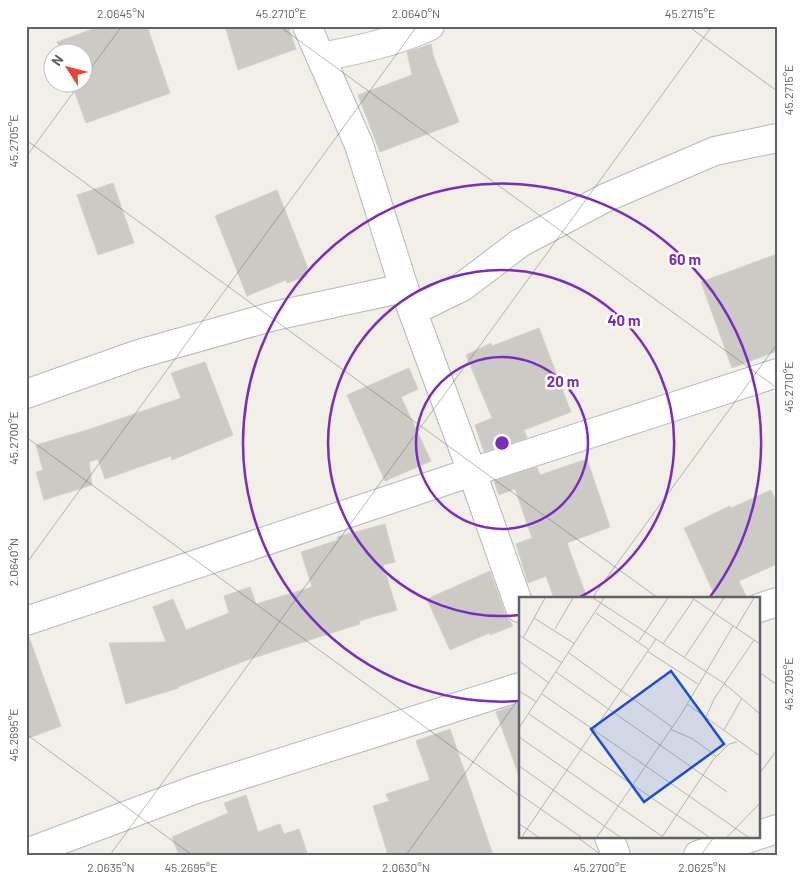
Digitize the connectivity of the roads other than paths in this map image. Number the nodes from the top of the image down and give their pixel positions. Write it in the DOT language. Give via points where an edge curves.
graph roads {
  1 [pos="307,26"];
  2 [pos="430,26"];
  3 [pos="321,57"];
  4 [pos="777,138"];
  5 [pos="409,299"];
  6 [pos="777,373"];
  7 [pos="26,394"];
  8 [pos="472,472"];
  9 [pos="777,602"];
  10 [pos="519,605"];
  11 [pos="760,608"];
  12 [pos="26,621"];
  13 [pos="519,686"];
  14 [pos="777,829"];
  15 [pos="760,836"];
  16 [pos="609,838"];
  17 [pos="751,838"];
  18 [pos="26,853"];
  19 [pos="616,855"];
  20 [pos="698,855"];
  1 -- 3 [label="street"];
  2 -- 3 [label="street" via="360,50"];
  3 -- 5 [label="street" via="358,145"];
  4 -- 5 [label="street" via="715,151 605,198 520,243 462,287"];
  5 -- 7 [label="street" via="274,316 139,354"];
  5 -- 8 [label="street"];
  6 -- 8 [label="street"];
  8 -- 10 [label="street"];
  8 -- 12 [label="street"];
  9 -- 11 [label="street"];
  13 -- 18 [label="street" via="194,790"];
  14 -- 15 [label="street"];
  16 -- 19 [label="street"];
  17 -- 20 [label="street"];
}
